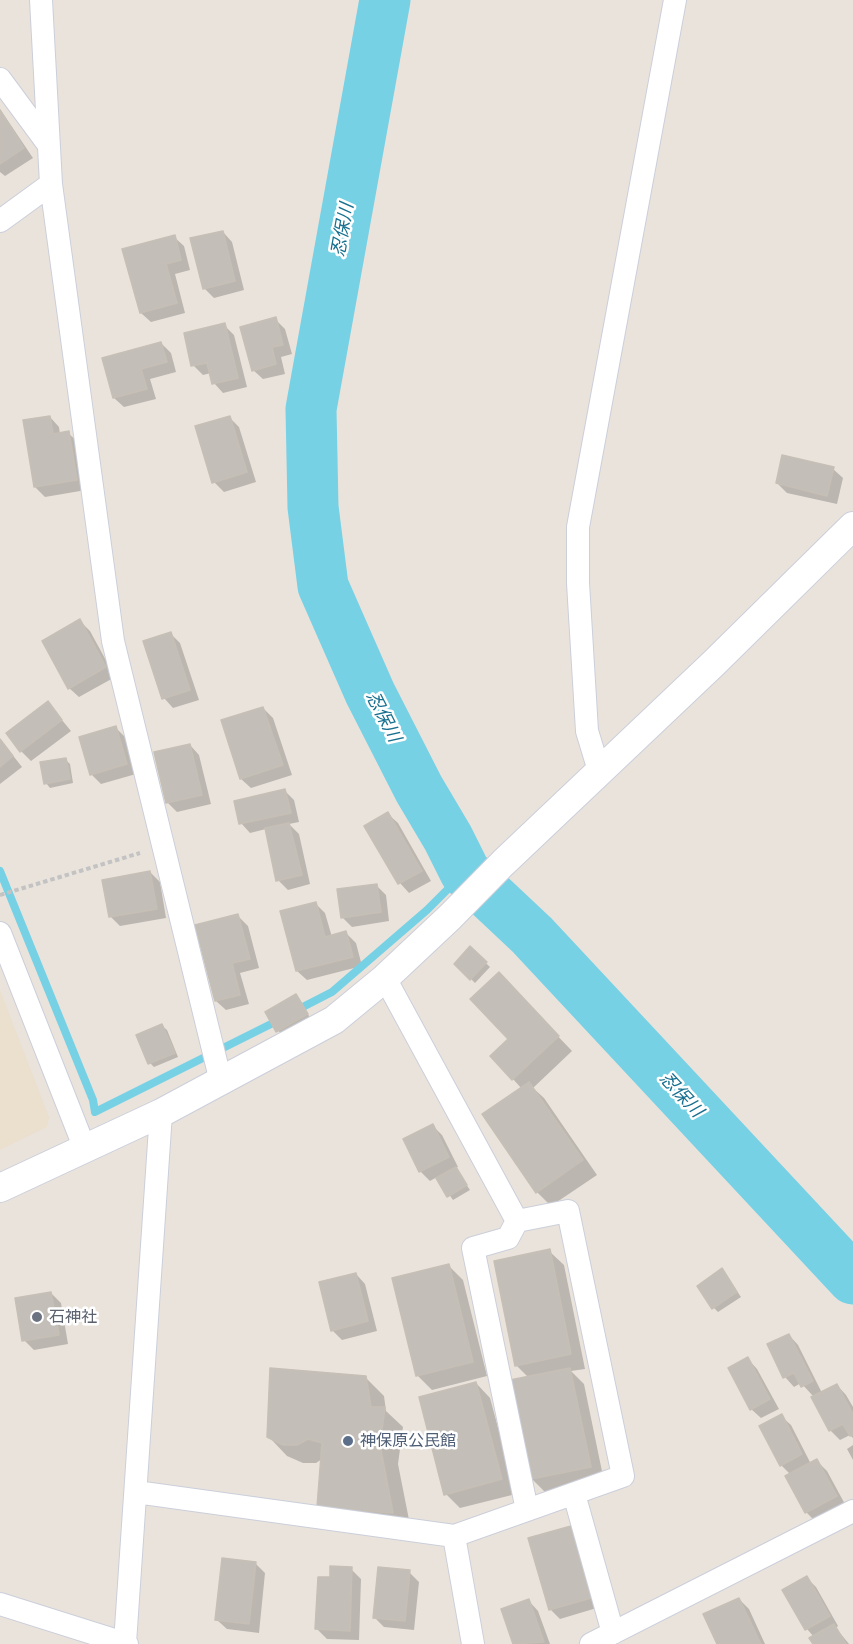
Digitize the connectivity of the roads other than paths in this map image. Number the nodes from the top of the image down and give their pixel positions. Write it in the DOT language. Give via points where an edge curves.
graph roads {
  1 [pos="41,0"];
  2 [pos="675,0"];
  3 [pos="0,79"];
  4 [pos="48,144"];
  5 [pos="51,184"];
  6 [pos="0,221"];
  7 [pos="853,525"];
  8 [pos="600,774"];
  9 [pos="0,933"];
  10 [pos="385,978"];
  11 [pos="221,1082"];
  12 [pos="161,1113"];
  13 [pos="85,1149"];
  14 [pos="0,1188"];
  15 [pos="517,1221"];
  16 [pos="135,1492"];
  17 [pos="574,1494"];
  18 [pos="527,1510"];
  19 [pos="853,1511"];
  20 [pos="454,1536"];
  21 [pos="0,1604"];
  22 [pos="613,1633"];
  23 [pos="126,1644"];
  24 [pos="472,1644"];
  25 [pos="591,1644"];
  1 -- 4 [label="street"];
  2 -- 8 [label="street" via="578,527 587,731"];
  3 -- 4 [label="street"];
  4 -- 5 [label="street"];
  5 -- 6 [label="street"];
  5 -- 11 [label="street" via="113,641"];
  7 -- 8 [label="street"];
  8 -- 10 [label="street"];
  9 -- 13 [label="street"];
  10 -- 11 [label="street" via="334,1020"];
  10 -- 15 [label="street"];
  11 -- 12 [label="street"];
  12 -- 13 [label="street"];
  12 -- 16 [label="street"];
  13 -- 14 [label="street"];
  15 -- 17 [label="street" via="568,1211 623,1476"];
  15 -- 18 [label="street" via="508,1238 473,1248"];
  16 -- 20 [label="street"];
  16 -- 23 [label="street"];
  17 -- 18 [label="street"];
  17 -- 22 [label="street"];
  18 -- 20 [label="street"];
  19 -- 22 [label="street"];
  20 -- 24 [label="street"];
  21 -- 23 [label="street"];
  22 -- 25 [label="street"];
}
